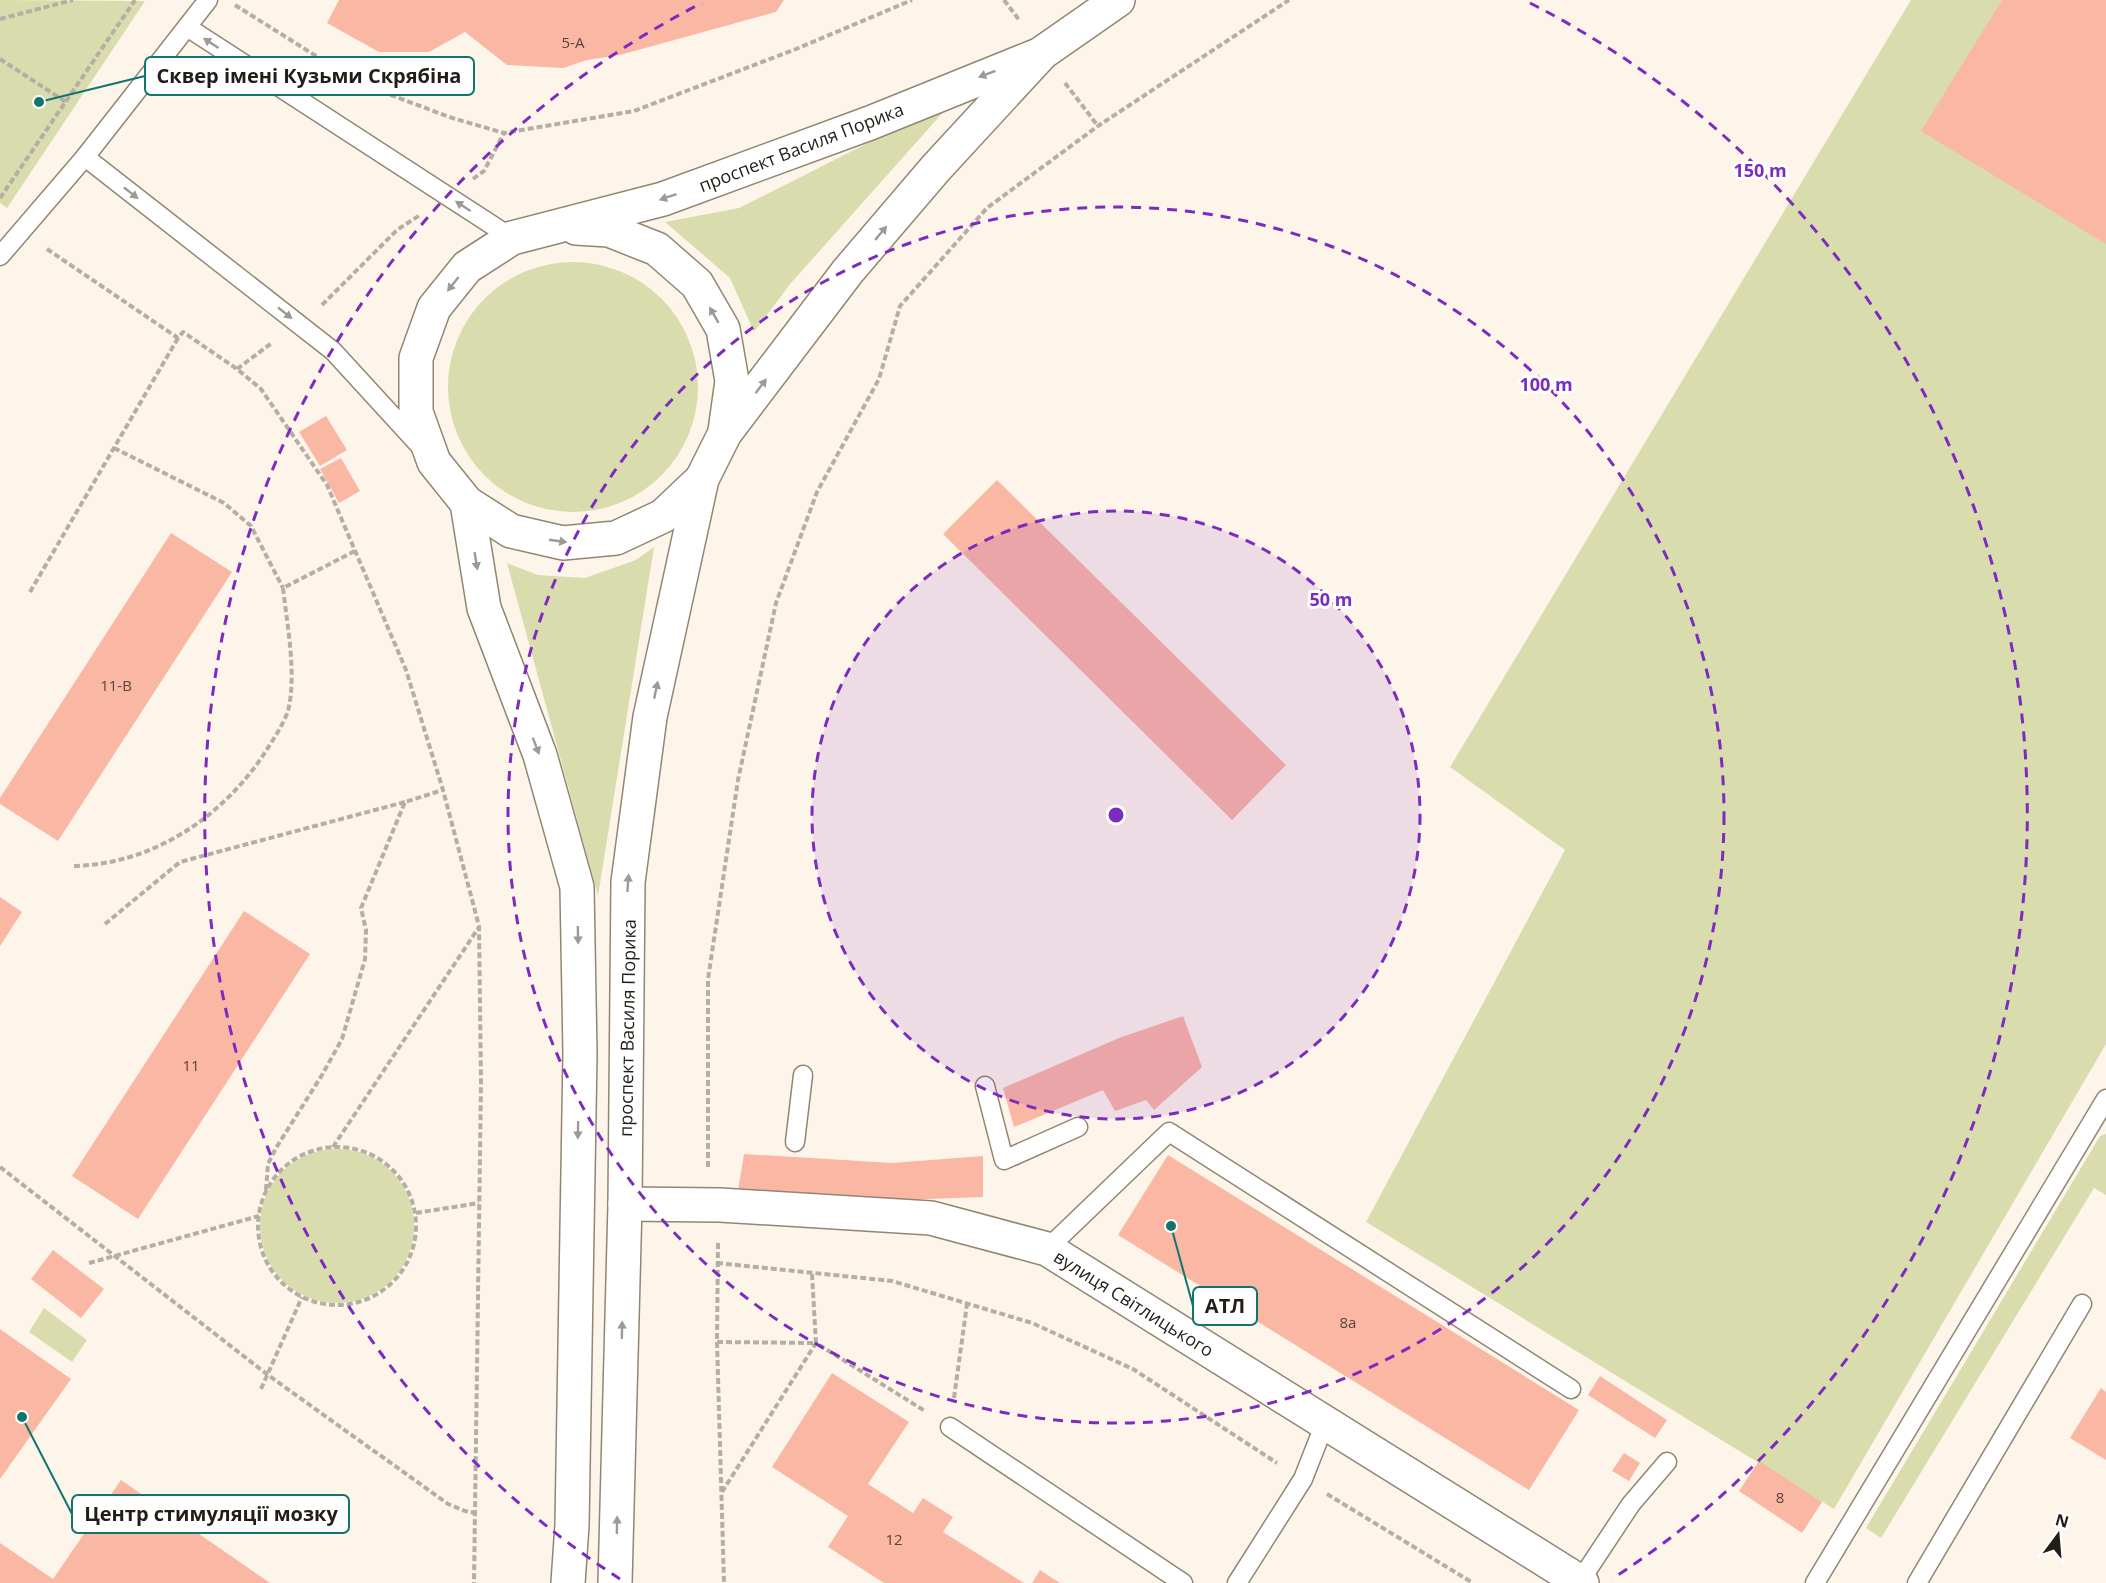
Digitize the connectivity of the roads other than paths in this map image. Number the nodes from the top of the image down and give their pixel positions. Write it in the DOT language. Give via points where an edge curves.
graph roads {
  1 [pos="208,0"];
  2 [pos="1118,0"];
  3 [pos="187,27"];
  4 [pos="1042,53"];
  5 [pos="85,157"];
  6 [pos="556,227"];
  7 [pos="512,238"];
  8 [pos="4,251"];
  9 [pos="725,433"];
  10 [pos="434,462"];
  11 [pos="702,479"];
  12 [pos="467,503"];
  13 [pos="803,1075"];
  14 [pos="984,1086"];
  15 [pos="2106,1101"];
  16 [pos="1078,1127"];
  17 [pos="795,1142"];
  18 [pos="625,1204"];
  19 [pos="1047,1249"];
  20 [pos="2082,1304"];
  21 [pos="1571,1389"];
  22 [pos="1325,1423"];
  23 [pos="950,1427"];
  24 [pos="1668,1462"];
  25 [pos="1581,1582"];
  26 [pos="568,1583"];
  27 [pos="615,1583"];
  28 [pos="1183,1583"];
  29 [pos="1237,1583"];
  30 [pos="1815,1583"];
  31 [pos="1917,1583"];
  1 -- 3 [label="lane"];
  2 -- 4 [label="street, проспект Василя Порика"];
  3 -- 5 [label="lane" via="144,94"];
  7 -- 3 [label="lane, one-way"];
  4 -- 6 [label="street, проспект Василя Порика, one-way" via="870,123 663,199"];
  9 -- 4 [label="street, проспект Василя Порика, one-way" via="848,271"];
  5 -- 8 [label="lane"];
  5 -- 10 [label="lane, one-way" via="333,351"];
  6 -- 7 [label="street, проспект Василя Порика"];
  9 -- 6 [label="street, проспект Василя Порика, one-way" via="732,381 727,350 723,329 697,284 657,249 609,230"];
  7 -- 10 [label="street, проспект Василя Порика, one-way" via="467,267 434,308 416,358 416,412"];
  9 -- 11 [label="street, проспект Василя Порика"];
  10 -- 12 [label="street, проспект Василя Порика"];
  12 -- 11 [label="street, проспект Василя Порика, one-way" via="511,531 563,543 616,538 663,516"];
  18 -- 11 [label="street, проспект Василя Порика, one-way" via="628,882 650,717"];
  12 -- 26 [label="street, проспект Василя Порика, one-way" via="484,608 540,755 577,887 579,1089"];
  13 -- 17 [label="lane"];
  14 -- 16 [label="lane" via="1004,1160"];
  15 -- 30 [label="lane"];
  18 -- 19 [label="street, вулиця Світлицького" via="931,1218"];
  27 -- 18 [label="street, проспект Василя Порика, one-way"];
  19 -- 21 [label="lane" via="1169,1132"];
  19 -- 22 [label="street, вулиця Світлицького"];
  20 -- 31 [label="lane"];
  22 -- 25 [label="street, вулиця Світлицького"];
  22 -- 29 [label="lane" via="1303,1479"];
  23 -- 28 [label="lane"];
  24 -- 25 [label="lane" via="1631,1504"];
}
